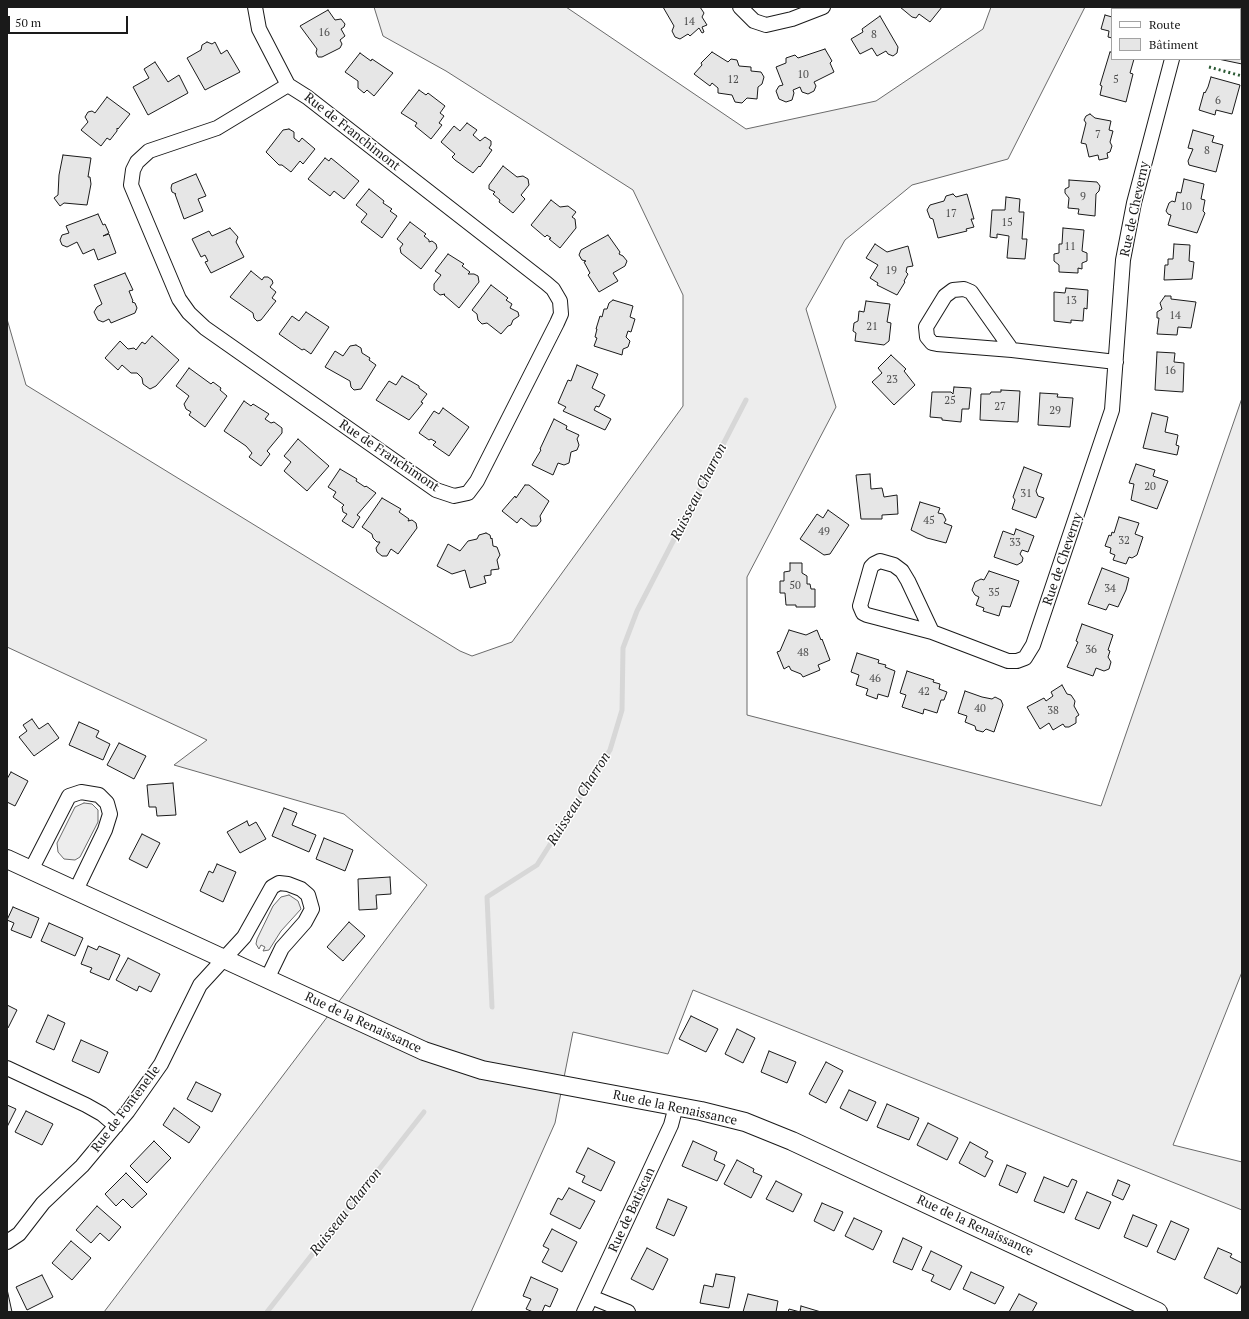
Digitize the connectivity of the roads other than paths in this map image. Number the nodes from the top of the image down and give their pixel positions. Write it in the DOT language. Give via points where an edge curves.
graph roads {
  1 [pos="254,7"];
  2 [pos="740,7"];
  3 [pos="823,7"];
  4 [pos="1172,60"];
  5 [pos="288,85"];
  6 [pos="1012,350"];
  7 [pos="1116,362"];
  8 [pos="932,632"];
  9 [pos="7,859"];
  10 [pos="31,870"];
  11 [pos="76,890"];
  12 [pos="224,959"];
  13 [pos="267,979"];
  14 [pos="7,1068"];
  15 [pos="676,1106"];
  16 [pos="116,1126"];
  17 [pos="7,1242"];
  18 [pos="591,1297"];
  19 [pos="584,1312"];
  20 [pos="628,1312"];
  21 [pos="1158,1312"];
  1 -- 5 [label="street, Rue de Franchimont" via="260,29"];
  2 -- 3 [label="street" via="754,21 766,25"];
  4 -- 7 [label="street, Rue de Cheverny" via="1123,260"];
  5 -- 5 [label="street, Rue de Franchimont" via="546,283 560,301 557,323 473,488 468,493 454,496 436,490 205,328 188,313 179,300 131,186 137,162 149,151 217,128"];
  6 -- 6 [label="street" via="971,292 964,289 953,290 945,296 926,327 927,337 932,343"];
  6 -- 7 [label="street"];
  7 -- 8 [label="street, Rue de Cheverny" via="1110,420 1034,645 1028,655 1017,661 1003,660"];
  8 -- 8 [label="street, Rue de Cheverny" via="902,571 894,565 880,561 874,564 860,606 863,613"];
  9 -- 10 [label="street, Rue de la Renaissance"];
  10 -- 11 [label="street, Rue de la Renaissance"];
  10 -- 11 [label="street" via="69,796 81,792 99,795 107,803 110,814"];
  11 -- 12 [label="street, Rue de la Renaissance"];
  12 -- 13 [label="street, Rue de la Renaissance"];
  12 -- 13 [label="street" via="244,937 272,887 283,883 295,886 308,895 312,909 305,922 282,948"];
  12 -- 16 [label="street, Rue de Fontenelle" via="200,985 168,1052"];
  13 -- 15 [label="street, Rue de la Renaissance" via="390,1036 466,1066"];
  14 -- 16 [label="street" via="86,1105"];
  15 -- 18 [label="street, Rue de Batiscan" via="671,1125"];
  15 -- 21 [label="street, Rue de la Renaissance" via="731,1118 792,1141"];
  16 -- 17 [label="street, Rue de Fontenelle" via="82,1166 43,1203 19,1234"];
  18 -- 19 [label="street, Rue de Batiscan"];
  18 -- 20 [label="street"];
}
